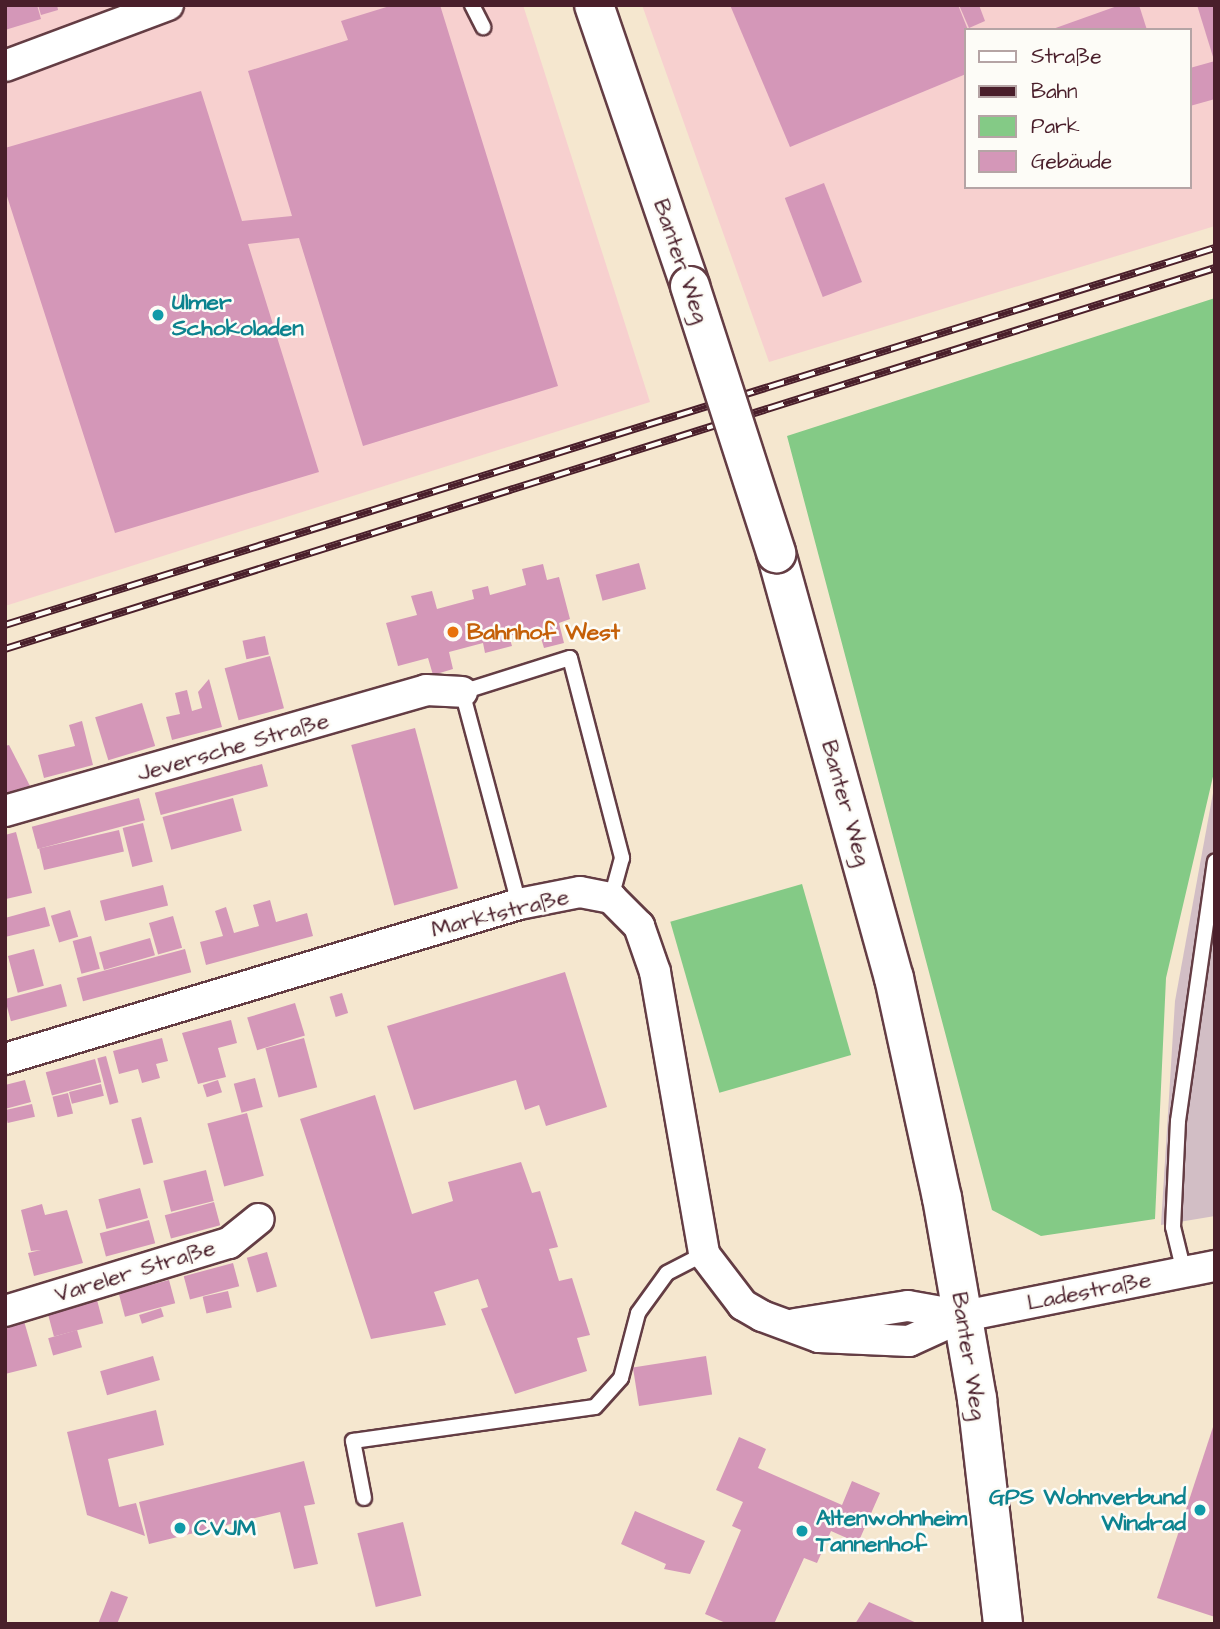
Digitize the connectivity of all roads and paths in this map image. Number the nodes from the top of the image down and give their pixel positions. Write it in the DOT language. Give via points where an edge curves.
graph roads {
  1 [pos="168,5"];
  2 [pos="472,5"];
  3 [pos="594,5"];
  4 [pos="483,27"];
  5 [pos="5,66"];
  6 [pos="462,692"];
  7 [pos="5,811"];
  8 [pos="1215,862"];
  9 [pos="611,898"];
  10 [pos="519,904"];
  11 [pos="5,1059"];
  12 [pos="259,1219"];
  13 [pos="704,1254"];
  14 [pos="1215,1266"];
  15 [pos="1184,1272"];
  16 [pos="5,1311"];
  17 [pos="964,1316"];
  18 [pos="364,1498"];
  19 [pos="1003,1624"];
  1 -- 5 [label="street"];
  2 -- 4 [label="lane"];
  3 -- 17 [label="street, Banter Weg, bridge" via="776,553 894,978"];
  6 -- 7 [label="street, Jeversche Straße" via="426,690"];
  6 -- 9 [label="lane" via="570,659 622,858"];
  6 -- 10 [label="lane"];
  8 -- 15 [label="lane" via="1178,1121 1172,1227"];
  9 -- 10 [label="street, Marktstraße" via="580,892"];
  9 -- 13 [label="street" via="639,926 655,972"];
  10 -- 11 [label="street, Marktstraße"];
  12 -- 16 [label="street, Vareler Straße" via="229,1243"];
  13 -- 17 [label="street" via="744,1305 784,1326 908,1306"];
  13 -- 18 [label="lane" via="667,1273 638,1313 621,1378 595,1407 353,1441"];
  14 -- 15 [label="street, Ladestraße"];
  15 -- 17 [label="street, Ladestraße"];
  17 -- 19 [label="street, Banter Weg"];
}
